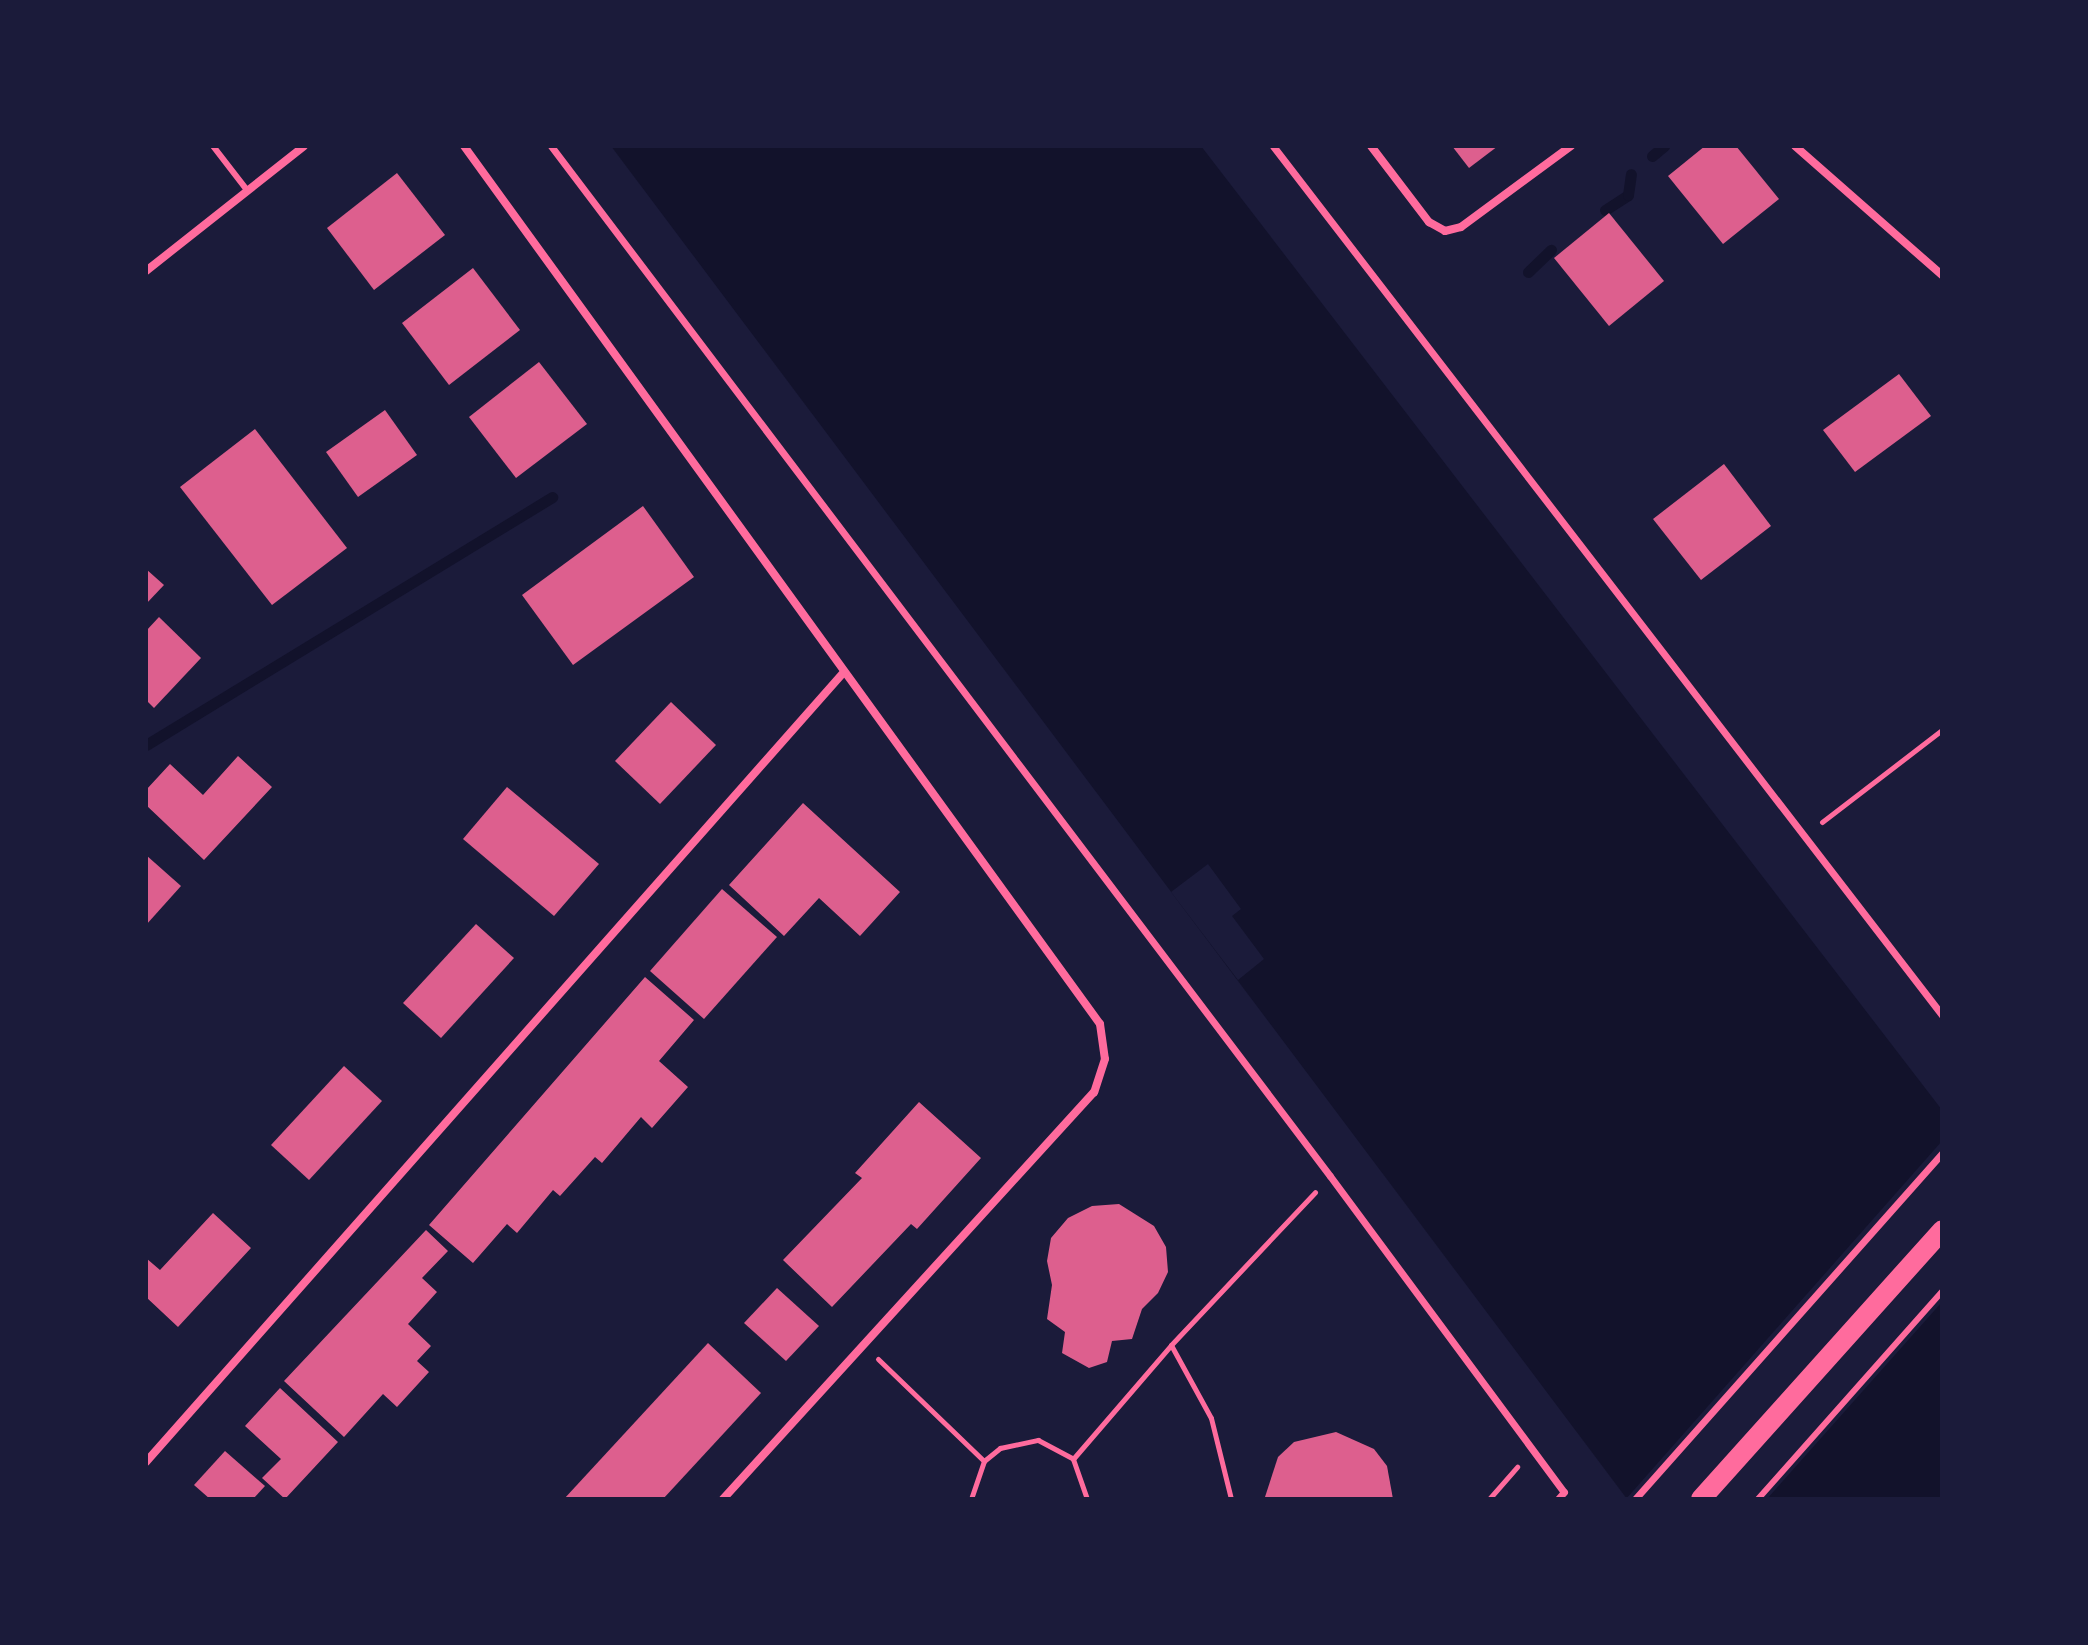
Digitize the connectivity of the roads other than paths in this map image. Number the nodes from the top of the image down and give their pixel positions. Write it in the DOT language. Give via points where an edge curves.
graph roads {
  1 [pos="213,146"];
  2 [pos="304,146"];
  3 [pos="464,146"];
  4 [pos="551,146"];
  5 [pos="1273,146"];
  6 [pos="1371,146"];
  7 [pos="1571,146"];
  8 [pos="1795,146"];
  9 [pos="247,190"];
  10 [pos="146,271"];
  11 [pos="1942,275"];
  12 [pos="843,673"];
  13 [pos="1942,1015"];
  14 [pos="1942,1153"];
  15 [pos="1942,1230"];
  16 [pos="1942,1292"];
  17 [pos="146,1462"];
  18 [pos="723,1499"];
  19 [pos="1558,1499"];
  20 [pos="1635,1499"];
  21 [pos="1701,1499"];
  22 [pos="1758,1499"];
  1 -- 9 [label="lane"];
  2 -- 9 [label="street"];
  3 -- 12 [label="street"];
  4 -- 19 [label="street" via="1330,1176 1564,1492"];
  5 -- 13 [label="street"];
  6 -- 7 [label="street" via="1429,222 1445,231 1461,227"];
  8 -- 11 [label="street"];
  9 -- 10 [label="street"];
  12 -- 17 [label="street"];
  12 -- 18 [label="street" via="1100,1024 1105,1059 1094,1092"];
  14 -- 20 [label="street"];
  15 -- 21 [label="main road"];
  16 -- 22 [label="lane"];
}
